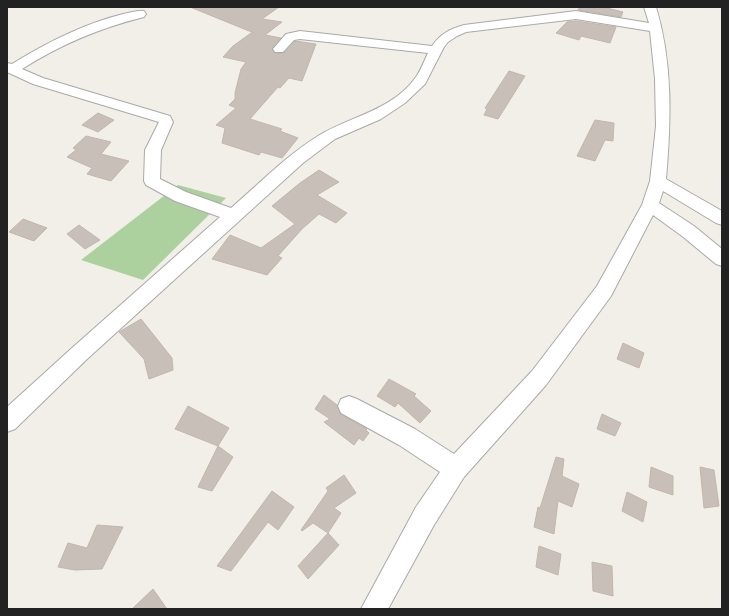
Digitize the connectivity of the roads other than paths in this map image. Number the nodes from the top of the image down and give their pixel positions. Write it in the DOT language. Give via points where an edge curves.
graph roads {
  1 [pos="650,7"];
  2 [pos="140,14"];
  3 [pos="656,28"];
  4 [pos="279,49"];
  5 [pos="436,50"];
  6 [pos="10,68"];
  7 [pos="658,181"];
  8 [pos="650,205"];
  9 [pos="232,215"];
  10 [pos="722,219"];
  11 [pos="722,259"];
  12 [pos="349,406"];
  13 [pos="7,422"];
  14 [pos="456,469"];
  15 [pos="374,609"];
  1 -- 3 [label="street"];
  2 -- 6 [label="street" via="80,32"];
  3 -- 5 [label="street" via="567,15 452,32 443,38"];
  3 -- 7 [label="street" via="662,79 663,126"];
  4 -- 5 [label="street" via="290,37 300,35"];
  5 -- 9 [label="street" via="414,88 376,116 336,132 320,142 284,169"];
  6 -- 9 [label="street" via="38,80 165,119 166,122 153,150 152,181 177,194"];
  7 -- 8 [label="street"];
  7 -- 10 [label="street"];
  8 -- 11 [label="street" via="688,230"];
  8 -- 14 [label="street" via="599,297 539,378"];
  9 -- 13 [label="street"];
  12 -- 14 [label="street" via="407,437"];
  14 -- 15 [label="street" via="425,516"];
}
